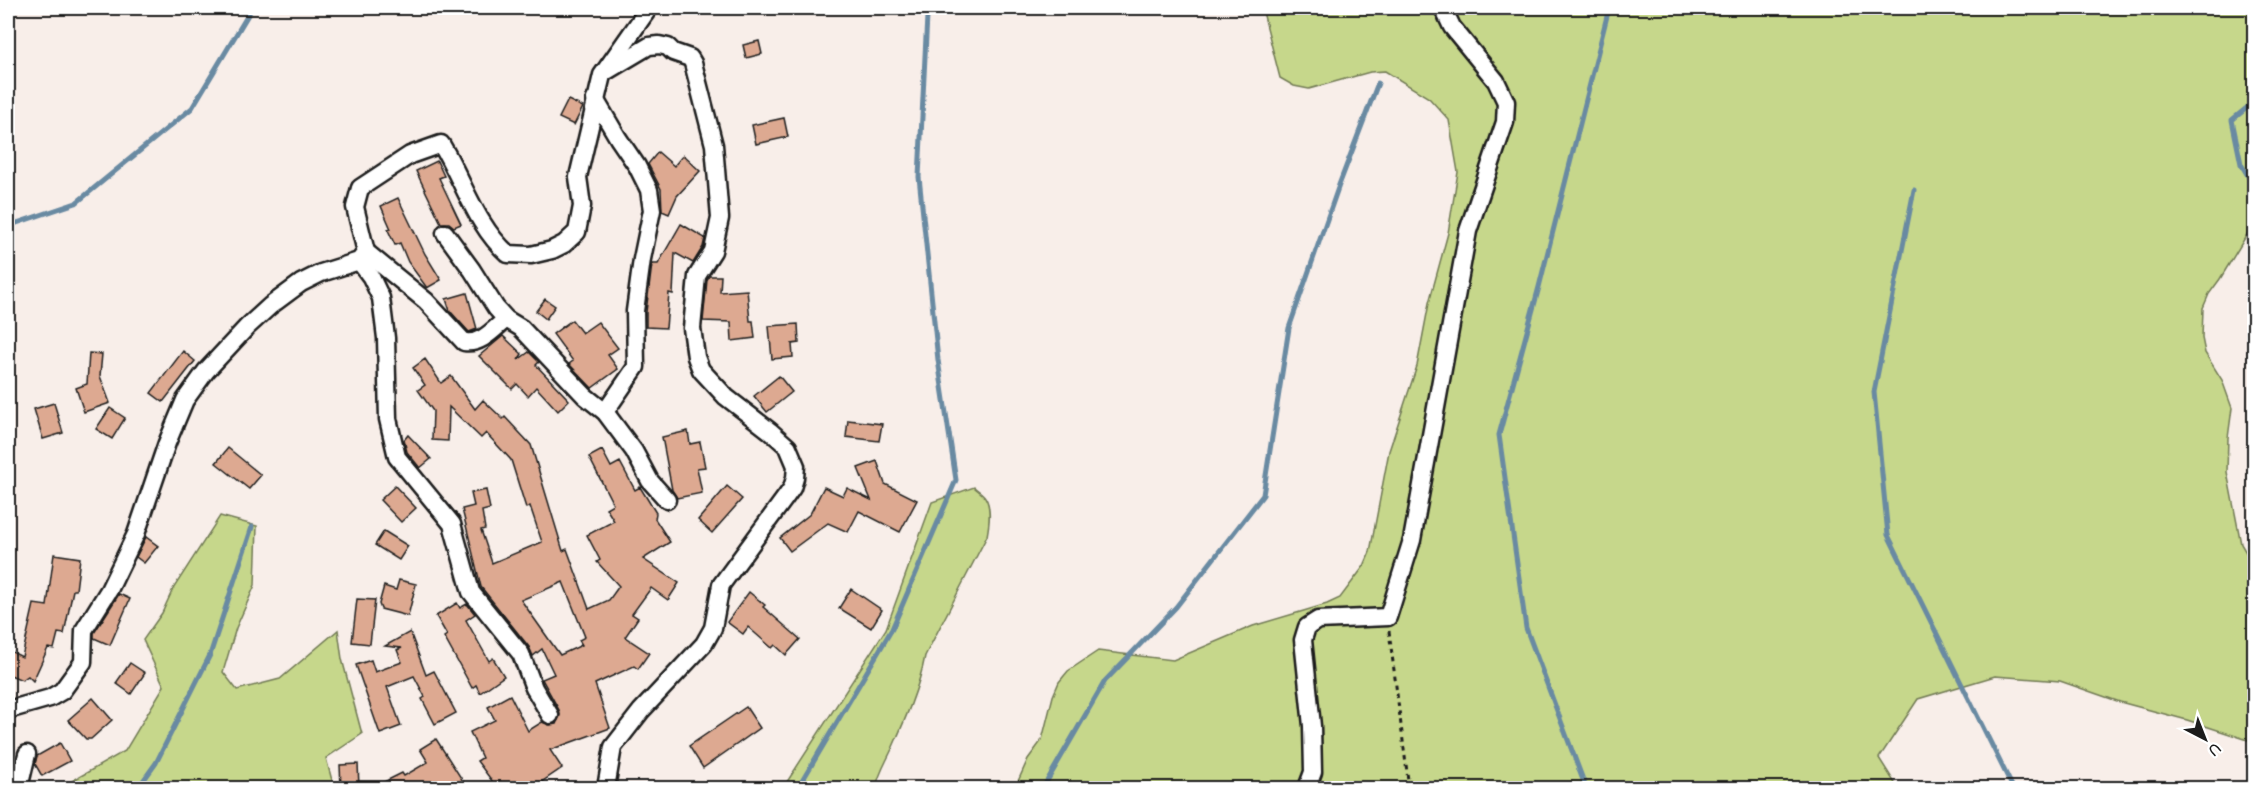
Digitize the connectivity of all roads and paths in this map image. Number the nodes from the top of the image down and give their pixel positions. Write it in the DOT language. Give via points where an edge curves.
graph roads {
  1 [pos="649,8"];
  2 [pos="1443,8"];
  3 [pos="602,75"];
  4 [pos="596,99"];
  5 [pos="445,233"];
  6 [pos="362,257"];
  7 [pos="506,319"];
  8 [pos="604,412"];
  9 [pos="667,500"];
  10 [pos="1388,617"];
  11 [pos="8,710"];
  12 [pos="550,715"];
  13 [pos="27,754"];
  14 [pos="20,789"];
  15 [pos="606,789"];
  16 [pos="1306,789"];
  17 [pos="1409,789"];
  1 -- 3 [label="street"];
  2 -- 10 [label="street" via="1452,27 1496,81 1506,102 1505,122 1468,231 1412,540"];
  3 -- 4 [label="street"];
  3 -- 15 [label="street" via="649,46 668,47 693,63 714,145 720,218 713,251 697,276 692,328 696,357 700,369 726,397 788,447 796,466 792,489 721,585 713,628 704,644 613,747"];
  4 -- 6 [label="street" via="578,177 582,206 577,232 564,244 531,255 508,254 483,224 441,144 410,155 360,188 355,207"];
  4 -- 8 [label="street" via="637,166 649,190 652,210 635,311 636,367"];
  5 -- 7 [label="street"];
  6 -- 7 [label="street" via="426,301 464,342 479,340"];
  6 -- 11 [label="street" via="301,283 247,327 206,371 185,400 136,534 84,630 83,662 62,690 50,698"];
  6 -- 12 [label="street" via="381,298 388,419 397,457 452,524 471,592 521,654"];
  7 -- 8 [label="street" via="521,328"];
  8 -- 9 [label="street"];
  10 -- 16 [label="street" via="1318,620 1307,627 1303,640 1313,772"];
  10 -- 17 [label="path"];
  13 -- 14 [label="street"];
}
